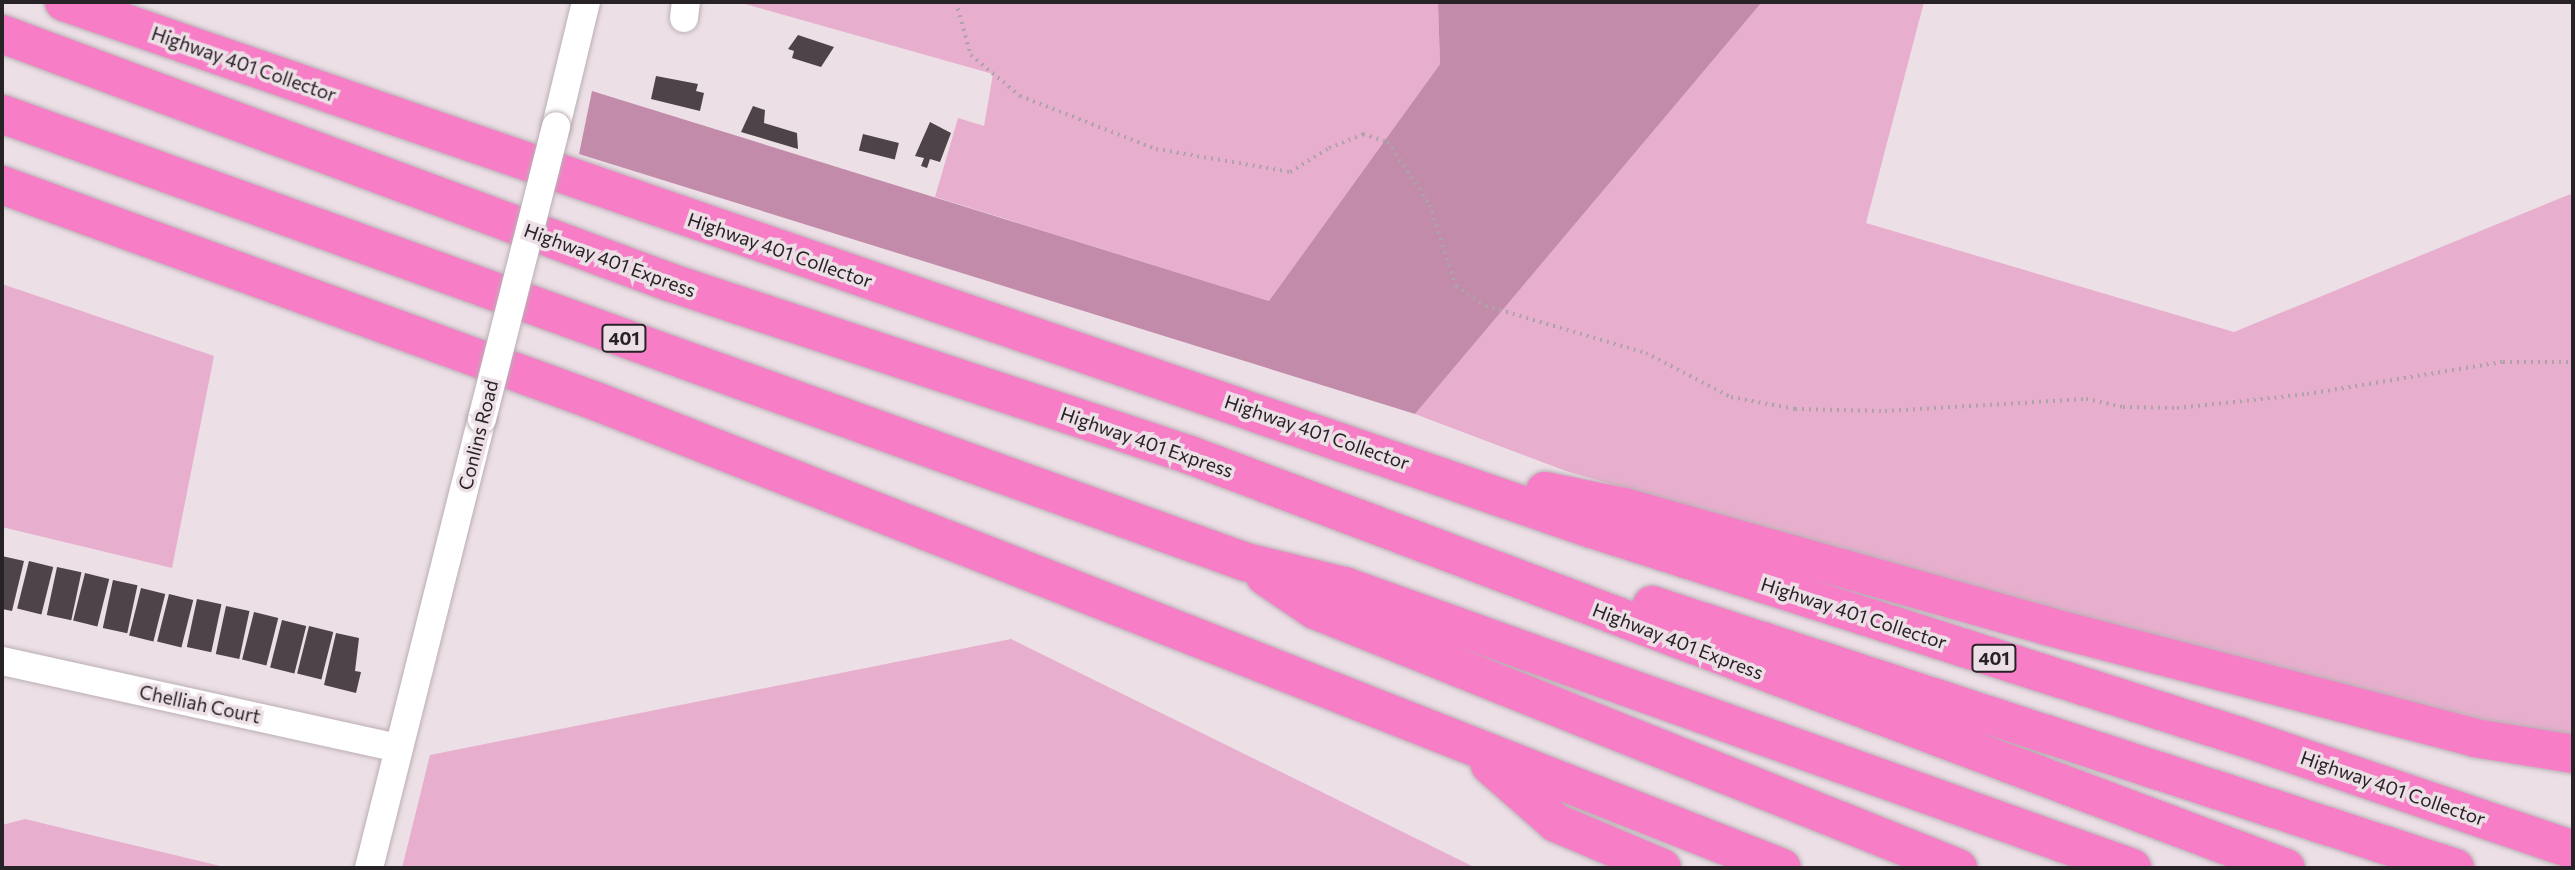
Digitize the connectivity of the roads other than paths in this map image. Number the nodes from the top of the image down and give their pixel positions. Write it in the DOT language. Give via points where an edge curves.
graph roads {
  1 [pos="64,2"];
  2 [pos="586,2"];
  3 [pos="2,34"];
  4 [pos="2,114"];
  5 [pos="2,185"];
  6 [pos="1190,455"];
  7 [pos="1416,465"];
  8 [pos="1246,562"];
  9 [pos="2,661"];
  10 [pos="1470,747"];
  11 [pos="399,748"];
  12 [pos="2573,754"];
  13 [pos="2573,850"];
  14 [pos="369,868"];
  15 [pos="1662,868"];
  16 [pos="1782,868"];
  17 [pos="1958,868"];
  18 [pos="2132,868"];
  19 [pos="2286,868"];
  20 [pos="2455,868"];
  1 -- 7 [label="highway, Highway 401 Collector / 401"];
  2 -- 11 [label="street, Conlins Road, bridge"];
  3 -- 6 [label="highway, Highway 401 Express" via="669,282"];
  4 -- 8 [label="highway, 401"];
  5 -- 10 [label="highway" via="598,402"];
  6 -- 19 [label="highway, Highway 401 Express"];
  6 -- 20 [label="highway"];
  7 -- 12 [label="highway" via="1624,507 2060,629 2475,738"];
  7 -- 13 [label="highway, Highway 401 Collector / 401" via="1592,529 2239,736"];
  8 -- 17 [label="highway" via="1315,610"];
  8 -- 18 [label="highway, 401" via="1344,586"];
  9 -- 11 [label="street, Chelliah Court"];
  10 -- 15 [label="highway" via="1556,823"];
  10 -- 16 [label="highway"];
  11 -- 14 [label="street, Conlins Road"];
}
